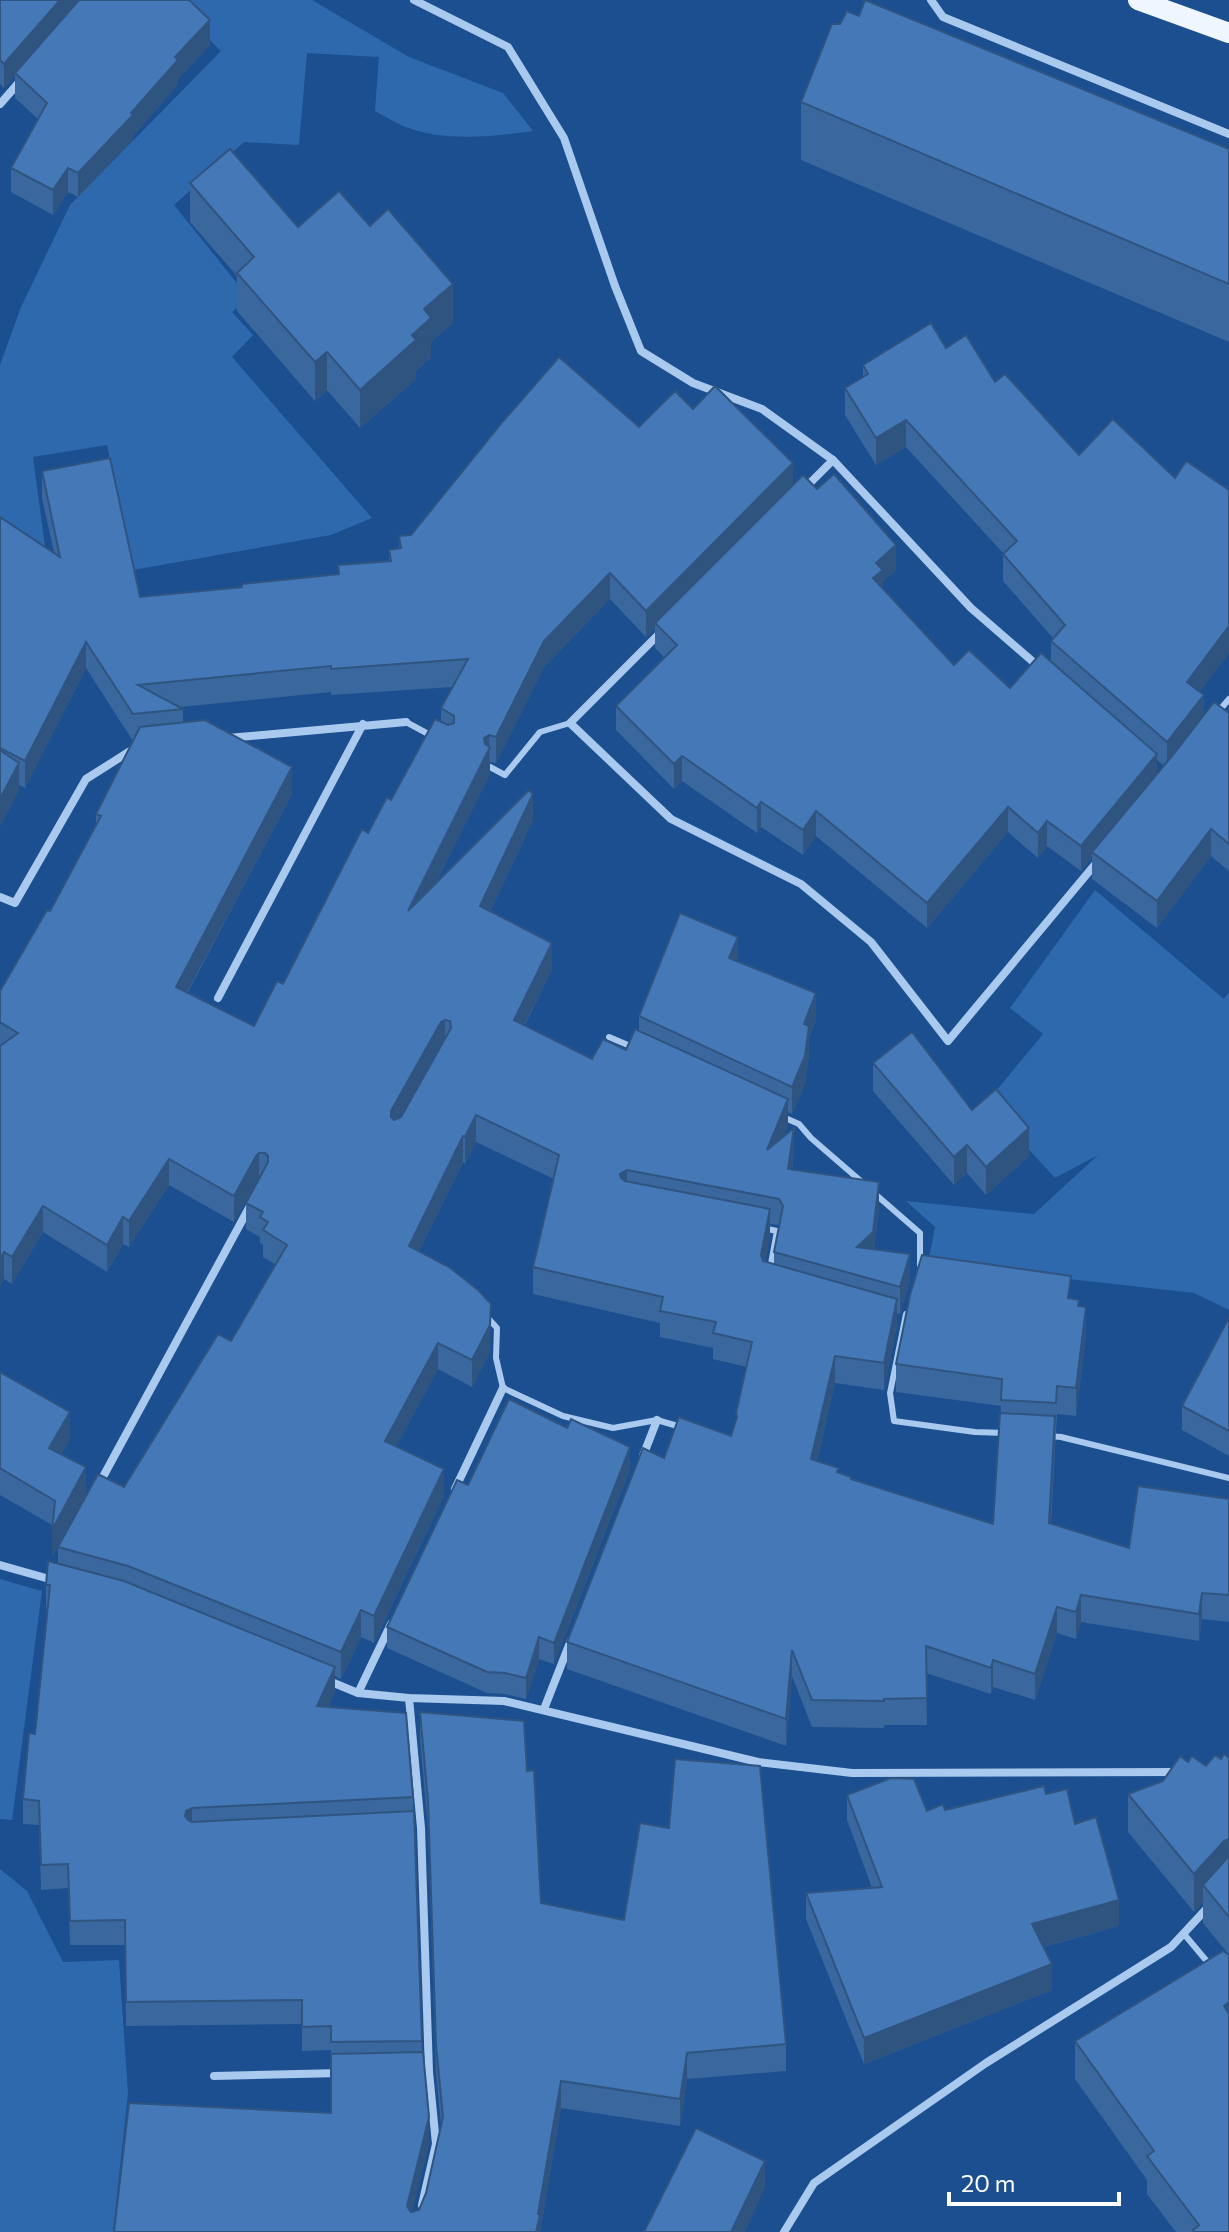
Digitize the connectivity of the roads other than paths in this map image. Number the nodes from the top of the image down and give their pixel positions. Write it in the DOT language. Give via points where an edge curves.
graph roads {
  1 [pos="414,0"];
  2 [pos="931,0"];
  3 [pos="1138,0"];
  4 [pos="1229,33"];
  5 [pos="30,69"];
  6 [pos="0,104"];
  7 [pos="1229,134"];
  8 [pos="833,460"];
  9 [pos="800,493"];
  10 [pos="669,625"];
  11 [pos="1052,678"];
  12 [pos="1229,699"];
  13 [pos="1211,721"];
  14 [pos="406,722"];
  15 [pos="570,723"];
  16 [pos="363,724"];
  17 [pos="212,740"];
  18 [pos="439,740"];
  19 [pos="151,746"];
  20 [pos="490,767"];
  21 [pos="1107,850"];
  22 [pos="0,897"];
  23 [pos="218,998"];
  24 [pos="609,1037"];
  25 [pos="636,1049"];
  26 [pos="772,1111"];
  27 [pos="254,1200"];
  28 [pos="762,1228"];
  29 [pos="917,1278"];
  30 [pos="767,1283"];
  31 [pos="908,1307"];
  32 [pos="482,1312"];
  33 [pos="889,1317"];
  34 [pos="904,1321"];
  35 [pos="503,1388"];
  36 [pos="657,1420"];
  37 [pos="687,1429"];
  38 [pos="1019,1433"];
  39 [pos="1033,1435"];
  40 [pos="640,1463"];
  41 [pos="1229,1478"];
  42 [pos="94,1494"];
  43 [pos="450,1499"];
  44 [pos="56,1564"];
  45 [pos="0,1565"];
  46 [pos="48,1578"];
  47 [pos="61,1582"];
  48 [pos="398,1610"];
  49 [pos="572,1637"];
  50 [pos="315,1675"];
  51 [pos="358,1693"];
  52 [pos="409,1698"];
  53 [pos="544,1709"];
  54 [pos="1182,1772"];
  55 [pos="406,1828"];
  56 [pos="421,1828"];
  57 [pos="1220,1894"];
  58 [pos="1184,1934"];
  59 [pos="1211,1967"];
  60 [pos="414,2072"];
  61 [pos="429,2072"];
  62 [pos="352,2073"];
  63 [pos="214,2076"];
  64 [pos="419,2218"];
  65 [pos="784,2232"];
  1 -- 8 [label="street" via="508,47 564,138 641,351 693,383 762,409"];
  2 -- 7 [label="street" via="943,17"];
  3 -- 4 [label="main road"];
  5 -- 6 [label="street"];
  8 -- 9 [label="street"];
  8 -- 11 [label="street" via="971,608"];
  10 -- 15 [label="street"];
  12 -- 13 [label="lane"];
  14 -- 16 [label="street"];
  14 -- 18 [label="lane"];
  15 -- 20 [label="lane" via="540,732 505,775"];
  15 -- 21 [label="street" via="671,819 801,884 871,942 948,1041"];
  16 -- 17 [label="street"];
  16 -- 23 [label="street"];
  19 -- 22 [label="street" via="136,747 86,779 15,903"];
  24 -- 25 [label="lane"];
  26 -- 29 [label="lane" via="799,1124 920,1233"];
  27 -- 42 [label="street"];
  28 -- 30 [label="lane" via="777,1231"];
  31 -- 34 [label="lane"];
  32 -- 35 [label="lane" via="497,1328"];
  33 -- 34 [label="lane"];
  34 -- 38 [label="lane" via="890,1393 894,1421"];
  35 -- 36 [label="lane" via="563,1416 613,1428"];
  35 -- 43 [label="street"];
  36 -- 37 [label="lane"];
  36 -- 40 [label="street"];
  39 -- 41 [label="lane" via="1061,1437"];
  44 -- 46 [label="street"];
  45 -- 46 [label="street"];
  46 -- 47 [label="street"];
  48 -- 51 [label="street"];
  49 -- 53 [label="street"];
  50 -- 51 [label="street"];
  51 -- 52 [label="street"];
  52 -- 53 [label="street" via="504,1701"];
  52 -- 56 [label="street"];
  53 -- 54 [label="street" via="758,1762 852,1773"];
  55 -- 56 [label="street"];
  56 -- 61 [label="street"];
  57 -- 58 [label="street"];
  58 -- 59 [label="lane"];
  58 -- 65 [label="street" via="814,2183"];
  60 -- 61 [label="street"];
  61 -- 64 [label="street" via="436,2144"];
  62 -- 63 [label="street"];
}
